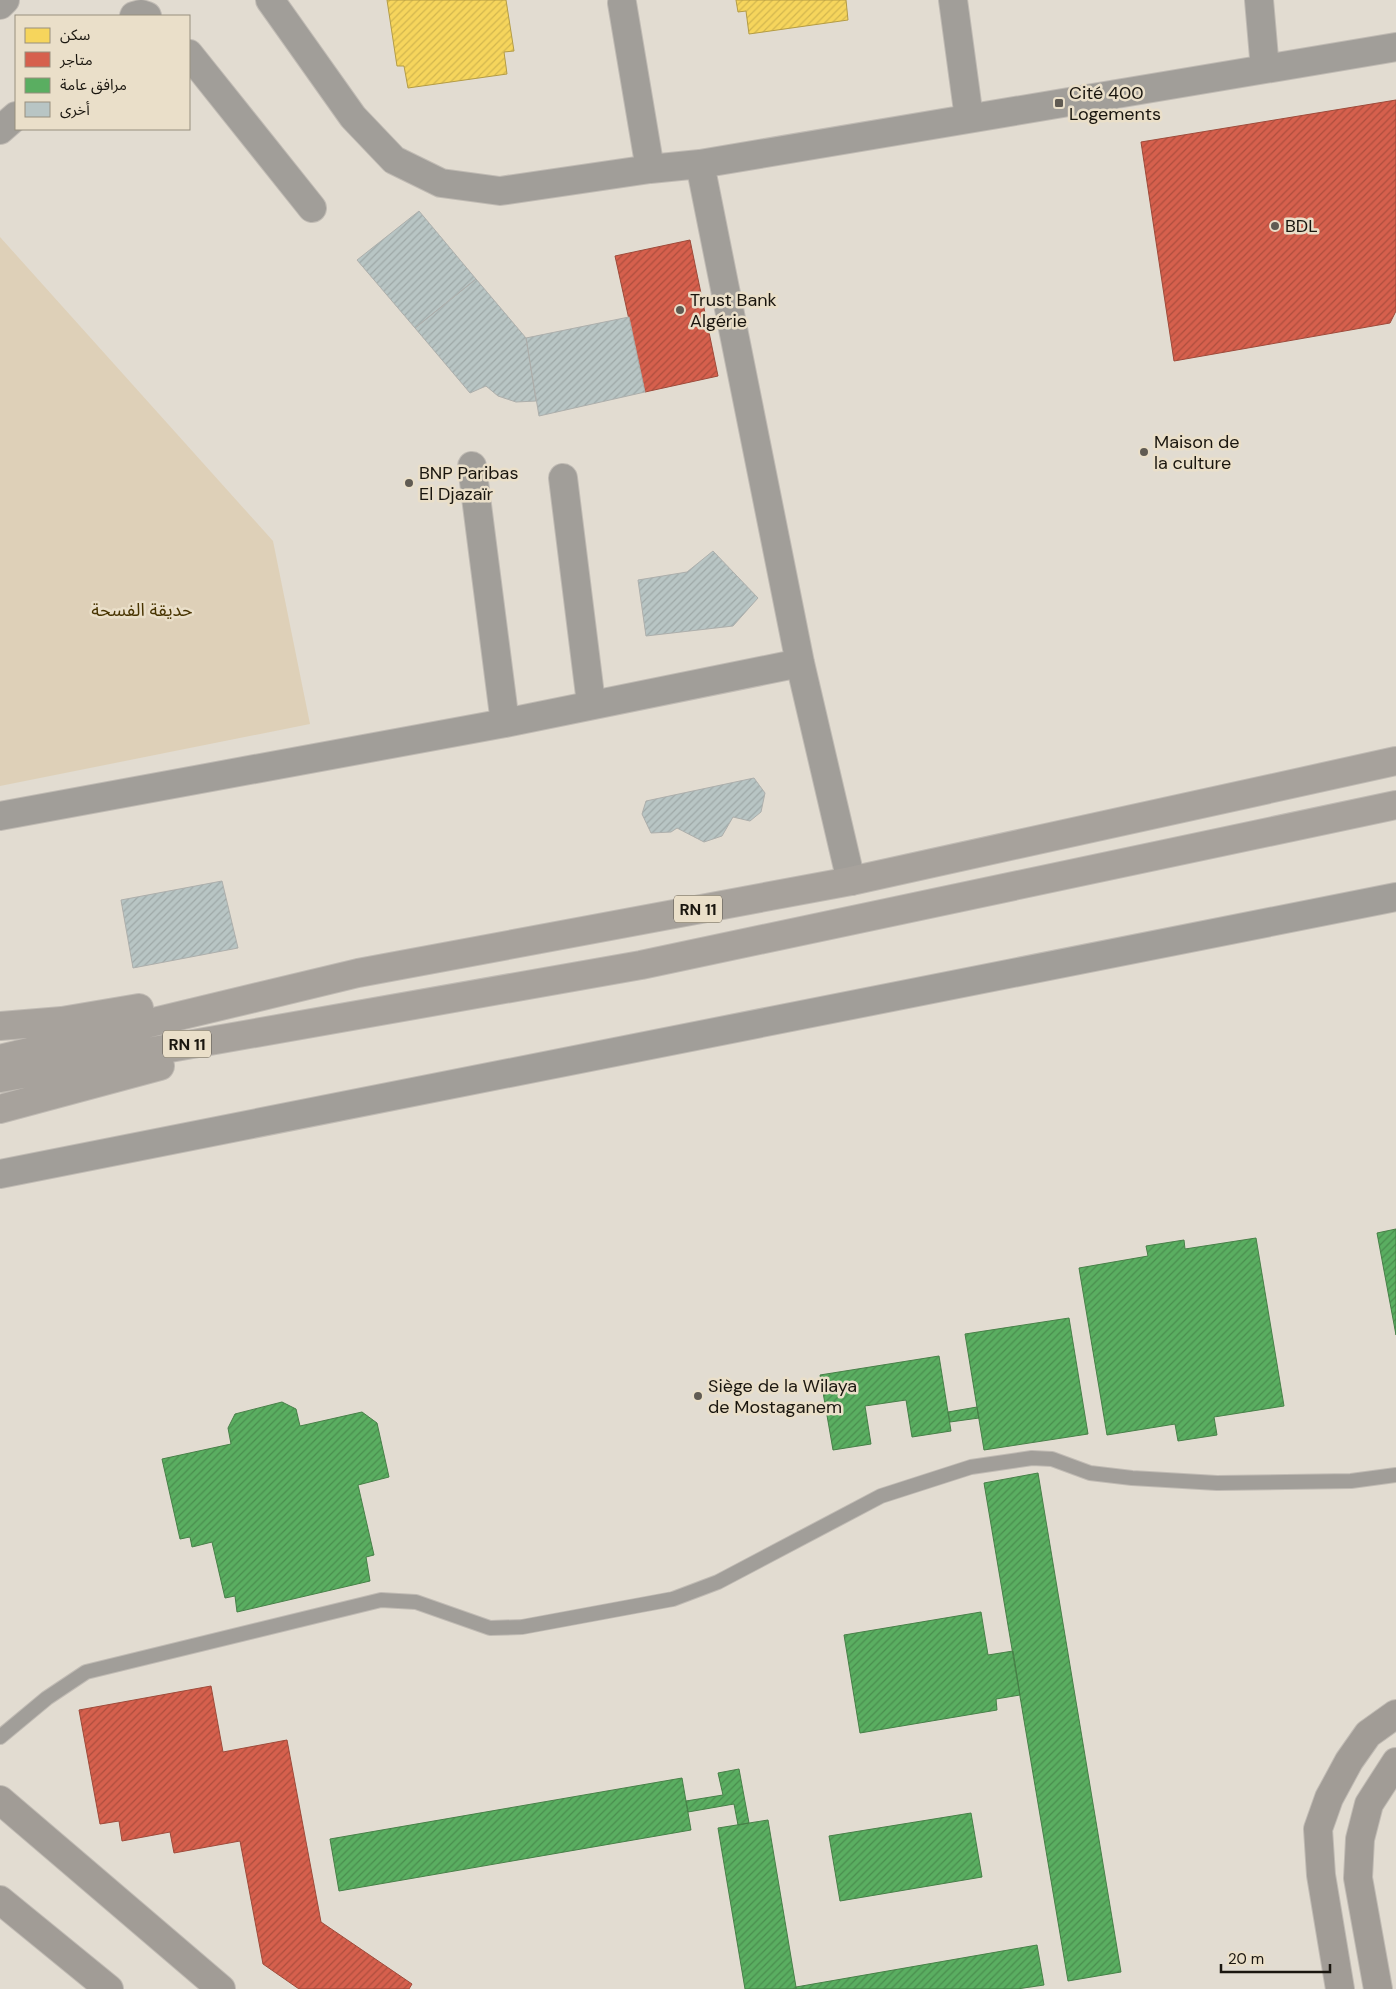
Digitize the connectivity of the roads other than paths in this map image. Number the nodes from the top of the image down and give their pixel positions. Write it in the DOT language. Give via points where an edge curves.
graph roads {
  1 [pos="6,0"];
  2 [pos="270,0"];
  3 [pos="953,0"];
  4 [pos="1259,0"];
  5 [pos="622,3"];
  6 [pos="0,5"];
  7 [pos="1396,47"];
  8 [pos="190,55"];
  9 [pos="1265,69"];
  10 [pos="15,117"];
  11 [pos="969,118"];
  12 [pos="0,130"];
  13 [pos="700,164"];
  14 [pos="650,169"];
  15 [pos="312,208"];
  16 [pos="472,466"];
  17 [pos="563,478"];
  18 [pos="800,663"];
  19 [pos="591,704"];
  20 [pos="504,723"];
  21 [pos="1396,761"];
  22 [pos="1396,805"];
  23 [pos="0,816"];
  24 [pos="851,880"];
  25 [pos="1396,897"];
  26 [pos="358,973"];
  27 [pos="374,1011"];
  28 [pos="0,1026"];
  29 [pos="0,1059"];
  30 [pos="0,1078"];
  31 [pos="0,1109"];
  32 [pos="0,1174"];
  33 [pos="1396,1475"];
  34 [pos="1396,1714"];
  35 [pos="0,1737"];
  36 [pos="1396,1762"];
  37 [pos="0,1800"];
  38 [pos="0,1900"];
  39 [pos="109,1989"];
  40 [pos="221,1989"];
  41 [pos="1340,1989"];
  42 [pos="1378,1989"];
  1 -- 6 [label="street"];
  2 -- 14 [label="street" via="353,118 394,160 441,183 500,192"];
  3 -- 11 [label="street"];
  4 -- 9 [label="street"];
  5 -- 14 [label="street"];
  7 -- 9 [label="street"];
  8 -- 15 [label="street"];
  9 -- 11 [label="street"];
  10 -- 12 [label="street"];
  11 -- 13 [label="street"];
  13 -- 14 [label="street"];
  13 -- 18 [label="street"];
  16 -- 20 [label="street"];
  17 -- 19 [label="street"];
  18 -- 19 [label="street"];
  18 -- 24 [label="street"];
  19 -- 20 [label="street"];
  20 -- 23 [label="street"];
  21 -- 24 [label="highway, RN 11"];
  22 -- 27 [label="highway, RN 11" via="641,965"];
  24 -- 26 [label="highway, RN 11"];
  25 -- 32 [label="street"];
  26 -- 28 [label="highway" via="62,1021"];
  26 -- 29 [label="highway, RN 11"];
  27 -- 30 [label="highway, RN 11"];
  27 -- 31 [label="highway"];
  33 -- 35 [label="lane" via="1351,1481 1217,1483 1099,1474 1052,1459 1032,1458 971,1467 881,1496 718,1582 673,1600 522,1627 490,1628 416,1602 381,1600 86,1672 47,1698"];
  34 -- 41 [label="main road" via="1368,1734 1349,1761 1318,1829 1321,1875"];
  36 -- 42 [label="main road" via="1369,1804 1360,1839 1358,1878"];
  37 -- 40 [label="main road"];
  38 -- 39 [label="main road"];
}
